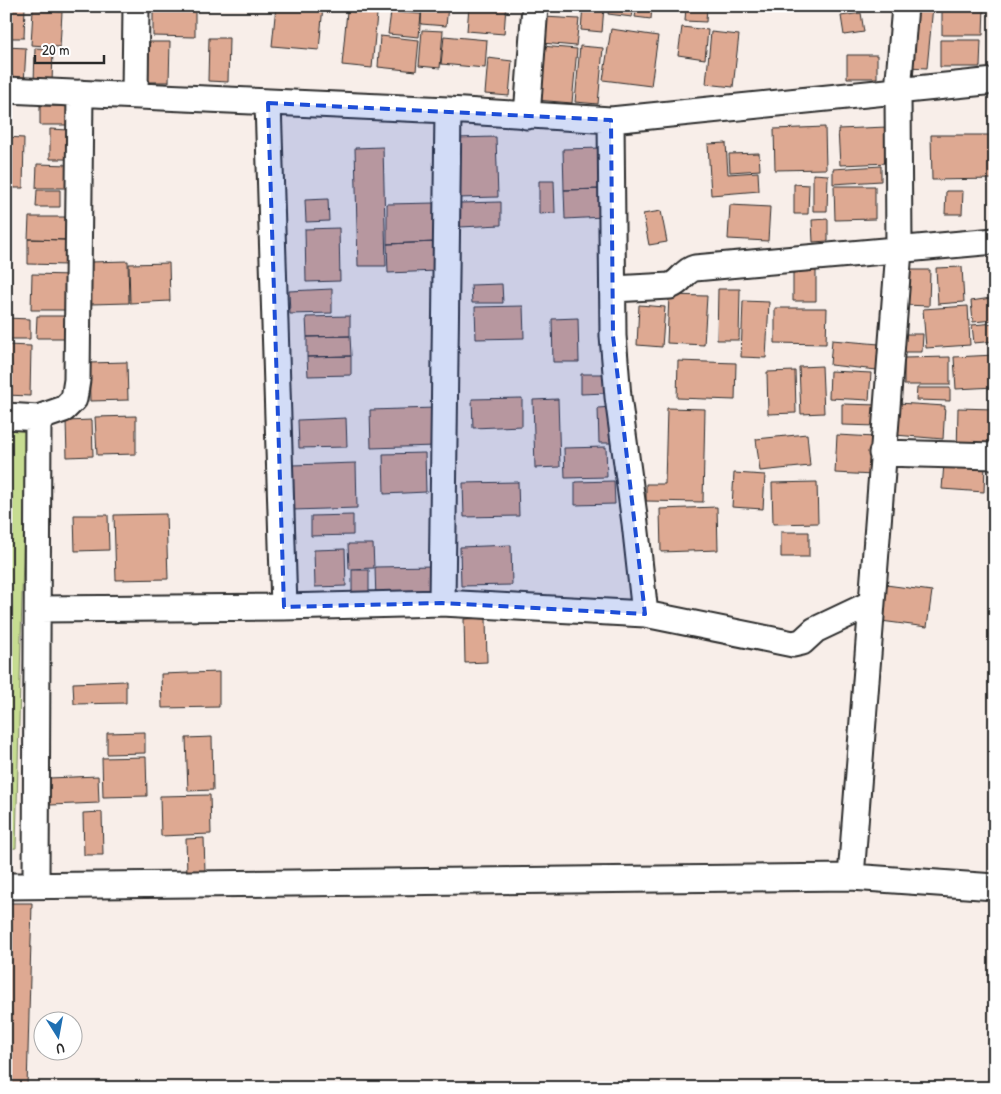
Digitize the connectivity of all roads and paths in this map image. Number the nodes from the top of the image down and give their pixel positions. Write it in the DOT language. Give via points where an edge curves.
graph roads {
  1 [pos="136,6"];
  2 [pos="535,6"];
  3 [pos="905,6"];
  4 [pos="995,81"];
  5 [pos="6,90"];
  6 [pos="898,91"];
  7 [pos="80,93"];
  8 [pos="135,95"];
  9 [pos="268,103"];
  10 [pos="448,110"];
  11 [pos="527,116"];
  12 [pos="611,120"];
  13 [pos="995,241"];
  14 [pos="899,250"];
  15 [pos="613,289"];
  16 [pos="6,416"];
  17 [pos="38,418"];
  18 [pos="882,453"];
  19 [pos="995,456"];
  20 [pos="442,603"];
  21 [pos="872,603"];
  22 [pos="284,607"];
  23 [pos="38,609"];
  24 [pos="645,614"];
  25 [pos="851,877"];
  26 [pos="36,885"];
  27 [pos="6,886"];
  28 [pos="995,887"];
  1 -- 8 [label="street"];
  2 -- 11 [label="street"];
  3 -- 6 [label="street"];
  4 -- 6 [label="street"];
  5 -- 7 [label="street"];
  6 -- 12 [label="street"];
  6 -- 14 [label="street"];
  7 -- 8 [label="street"];
  7 -- 17 [label="street" via="77,380 74,399 64,409"];
  8 -- 9 [label="street"];
  9 -- 10 [label="street"];
  9 -- 22 [label="street"];
  10 -- 11 [label="street"];
  10 -- 20 [label="street"];
  11 -- 12 [label="street"];
  12 -- 15 [label="street"];
  13 -- 14 [label="street"];
  14 -- 15 [label="street" via="695,268 687,270 678,283 670,286"];
  14 -- 18 [label="street"];
  15 -- 24 [label="street" via="618,397"];
  16 -- 17 [label="street"];
  17 -- 23 [label="street"];
  18 -- 19 [label="street"];
  18 -- 21 [label="street"];
  20 -- 22 [label="street"];
  20 -- 24 [label="street"];
  21 -- 24 [label="street" via="815,630 802,642 792,644"];
  21 -- 25 [label="street"];
  22 -- 23 [label="street"];
  23 -- 26 [label="street"];
  25 -- 26 [label="street"];
  25 -- 28 [label="street"];
  26 -- 27 [label="street"];
}
